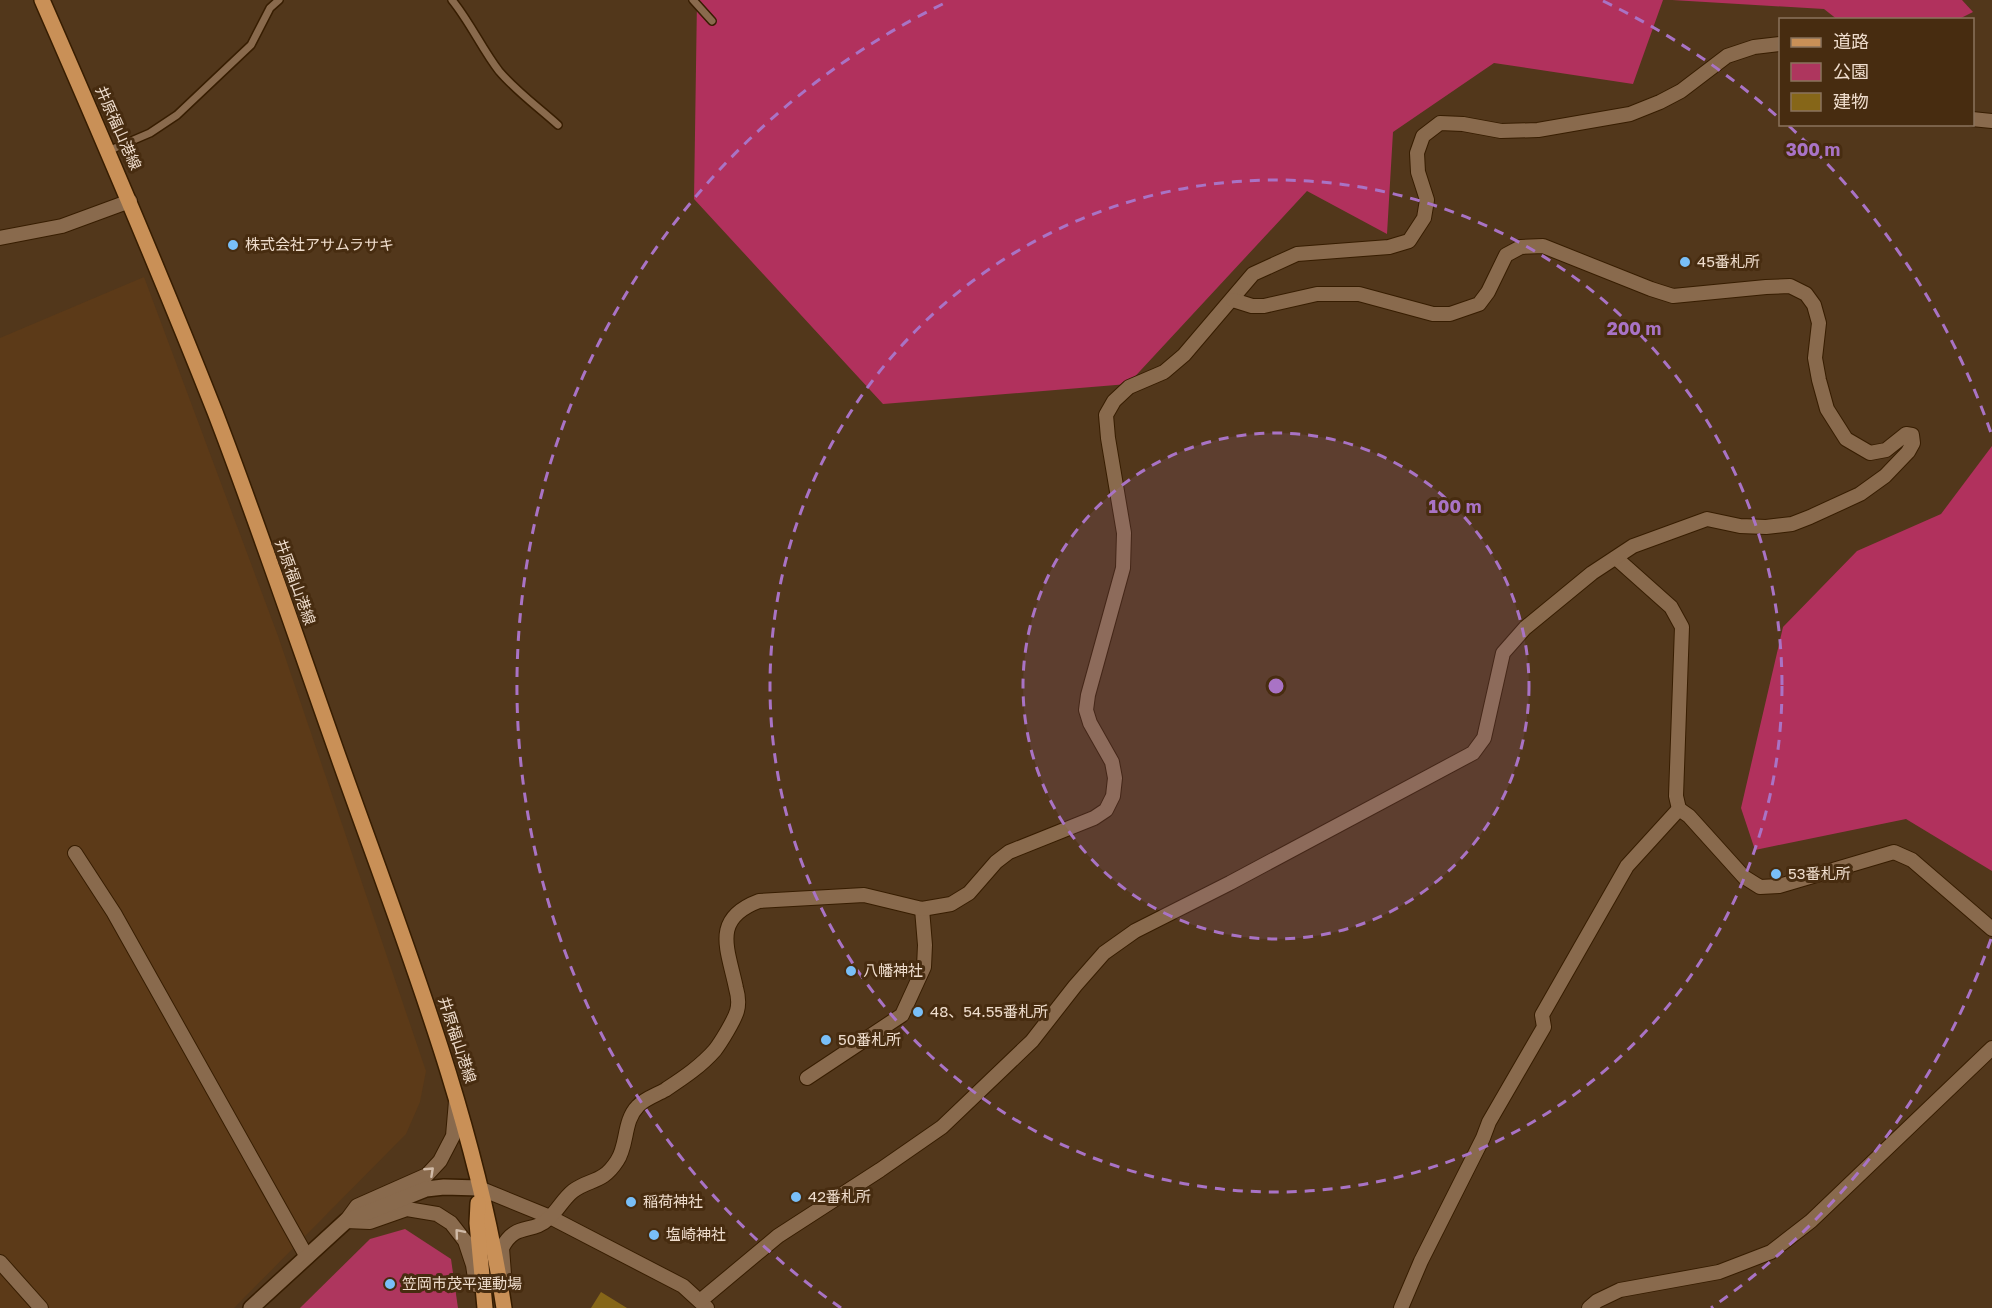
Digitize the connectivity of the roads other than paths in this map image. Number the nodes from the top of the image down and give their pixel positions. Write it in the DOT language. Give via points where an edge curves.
graph roads {
  1 [pos="42,0"];
  2 [pos="279,0"];
  3 [pos="452,0"];
  4 [pos="693,0"];
  5 [pos="712,21"];
  6 [pos="1779,44"];
  7 [pos="1974,119"];
  8 [pos="1992,122"];
  9 [pos="558,125"];
  10 [pos="108,151"];
  11 [pos="130,201"];
  12 [pos="0,238"];
  13 [pos="1233,300"];
  14 [pos="1616,558"];
  15 [pos="1679,809"];
  16 [pos="75,853"];
  17 [pos="922,909"];
  18 [pos="1992,929"];
  19 [pos="1992,1048"];
  20 [pos="807,1078"];
  21 [pos="456,1095"];
  22 [pos="479,1188"];
  23 [pos="550,1217"];
  24 [pos="346,1221"];
  25 [pos="306,1257"];
  26 [pos="0,1262"];
  27 [pos="704,1304"];
  28 [pos="503,1306"];
  29 [pos="41,1308"];
  30 [pos="251,1308"];
  31 [pos="478,1308"];
  32 [pos="485,1308"];
  33 [pos="1401,1308"];
  34 [pos="1589,1308"];
  1 -- 10 [label="main road, 井原福山港線"];
  2 -- 10 [label="lane" via="270,8 251,45 177,115 150,133"];
  3 -- 9 [label="lane" via="499,70"];
  4 -- 5 [label="lane"];
  6 -- 13 [label="street" via="1727,56 1681,91 1630,114 1538,130 1501,131 1440,123 1423,136 1417,153 1427,200 1424,218 1409,241 1389,247 1297,254 1253,274"];
  7 -- 8 [label="street"];
  10 -- 11 [label="main road, 井原福山港線"];
  11 -- 12 [label="street" via="62,226"];
  11 -- 21 [label="main road, 井原福山港線" via="216,416 422,989"];
  13 -- 14 [label="street" via="1264,306 1317,294 1359,294 1432,314 1450,314 1479,304 1506,255 1521,248 1542,246 1673,296 1782,286 1806,294 1819,323 1815,358 1819,380 1827,409 1842,433 1870,453 1886,450 1905,434 1912,435 1908,452 1860,494 1792,524 1740,526 1707,519 1633,546"];
  13 -- 17 [label="street" via="1184,355 1164,372 1129,387 1106,415 1124,533 1123,568 1086,710 1112,762 1115,778 1110,803 1094,818 1009,852 969,893 951,904"];
  14 -- 15 [label="street" via="1671,607 1682,627 1676,796"];
  14 -- 27 [label="street" via="1525,628 1503,653 1484,738 1473,753 1135,931 1104,953 1032,1041 942,1127 778,1236"];
  15 -- 18 [label="street" via="1744,877 1760,887 1779,886 1894,852 1912,860"];
  15 -- 33 [label="street" via="1627,866 1542,1016 1544,1027 1490,1122"];
  16 -- 25 [label="street" via="114,913"];
  17 -- 20 [label="street" via="924,967 902,1015"];
  17 -- 23 [label="street" via="864,895 759,901 737,913 725,935 738,1010 716,1048 697,1068 639,1105 630,1116 619,1159 604,1178 575,1189"];
  19 -- 34 [label="street" via="1811,1221 1771,1252 1719,1272 1620,1290"];
  21 -- 22 [label="main road, 井原福山港線"];
  24 -- 21 [label="street, one-way" via="357,1206 420,1179 440,1161 453,1136"];
  22 -- 23 [label="street"];
  22 -- 24 [label="street" via="426,1190"];
  22 -- 28 [label="main road, 井原福山港線" via="494,1242"];
  22 -- 32 [label="main road, 井原福山港線" via="477,1223"];
  23 -- 27 [label="street" via="683,1286"];
  23 -- 28 [label="street" via="539,1226 511,1234 505,1242"];
  24 -- 25 [label="street"];
  31 -- 24 [label="street, one-way" via="473,1265 465,1241 444,1218 407,1209 370,1222"];
  25 -- 30 [label="street"];
  26 -- 29 [label="street"];
}
